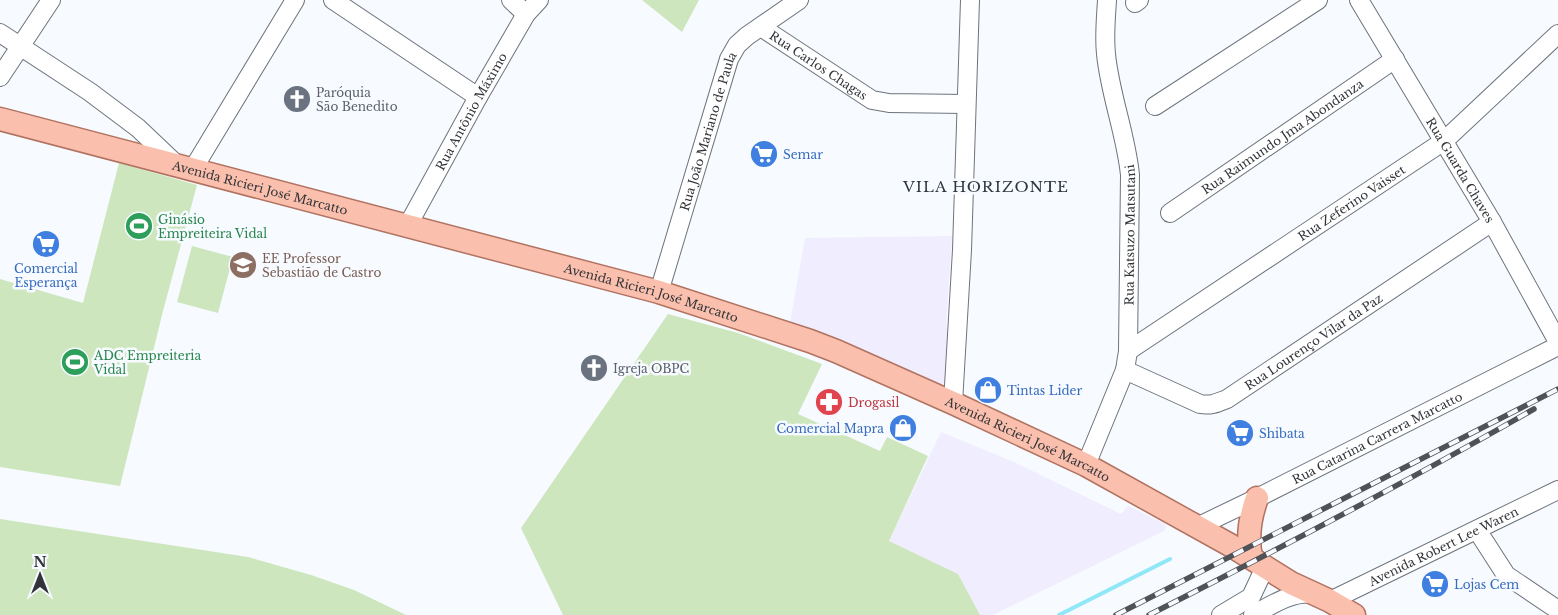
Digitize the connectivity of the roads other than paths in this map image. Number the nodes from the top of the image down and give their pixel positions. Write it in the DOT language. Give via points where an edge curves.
graph roads {
  1 [pos="51,0"];
  2 [pos="296,0"];
  3 [pos="333,0"];
  4 [pos="511,0"];
  5 [pos="539,0"];
  6 [pos="799,0"];
  7 [pos="970,0"];
  8 [pos="1107,0"];
  9 [pos="1318,0"];
  10 [pos="1359,0"];
  11 [pos="526,14"];
  12 [pos="761,27"];
  13 [pos="0,33"];
  14 [pos="1558,34"];
  15 [pos="21,46"];
  16 [pos="1395,59"];
  17 [pos="0,77"];
  18 [pos="478,97"];
  19 [pos="966,104"];
  20 [pos="1155,106"];
  21 [pos="0,119"];
  22 [pos="1444,141"];
  23 [pos="185,167"];
  24 [pos="1170,213"];
  25 [pos="1492,222"];
  26 [pos="408,225"];
  27 [pos="659,292"];
  28 [pos="1558,344"];
  29 [pos="1128,351"];
  30 [pos="1124,370"];
  31 [pos="953,403"];
  32 [pos="1086,465"];
  33 [pos="1558,490"];
  34 [pos="1257,498"];
  35 [pos="1196,527"];
  36 [pos="1477,530"];
  37 [pos="1258,562"];
  38 [pos="1322,598"];
  39 [pos="1558,610"];
  40 [pos="1221,615"];
  41 [pos="1253,615"];
  42 [pos="1354,615"];
  1 -- 15 [label="street"];
  2 -- 23 [label="street"];
  3 -- 18 [label="street"];
  4 -- 11 [label="street"];
  5 -- 11 [label="street, Rua Antônio Máximo"];
  6 -- 12 [label="street, Rua João Mariano de Paula"];
  7 -- 19 [label="street"];
  8 -- 29 [label="street, Rua Katsuzo Matsutani" via="1106,54 1130,175"];
  9 -- 20 [label="street"];
  10 -- 16 [label="street, Rua Guarda Chaves"];
  11 -- 18 [label="street, Rua Antônio Máximo"];
  12 -- 19 [label="street, Rua Carlos Chagas" via="872,100 889,104"];
  12 -- 27 [label="street, Rua João Mariano de Paula" via="737,45 729,59"];
  13 -- 15 [label="street"];
  14 -- 22 [label="street, Rua Zeferino Vaisset"];
  15 -- 17 [label="street"];
  15 -- 23 [label="street" via="90,92"];
  16 -- 22 [label="street, Rua Guarda Chaves"];
  16 -- 24 [label="street, Rua Raimundo Jma Abondanza"];
  18 -- 26 [label="street, Rua Antônio Máximo"];
  19 -- 31 [label="street"];
  21 -- 23 [label="main road, Avenida Ricieri José Marcatto"];
  22 -- 25 [label="street, Rua Guarda Chaves"];
  22 -- 29 [label="street, Rua Zeferino Vaisset"];
  23 -- 26 [label="main road, Avenida Ricieri José Marcatto"];
  25 -- 28 [label="street, Rua Guarda Chaves"];
  25 -- 30 [label="street, Rua Lourenço Vilar da Paz" via="1217,404 1200,404"];
  26 -- 27 [label="main road, Avenida Ricieri José Marcatto"];
  27 -- 31 [label="main road, Avenida Ricieri José Marcatto" via="836,351"];
  28 -- 34 [label="street, Rua Catarina Carrera Marcatto"];
  29 -- 30 [label="street, Rua Katsuzo Matsutani"];
  30 -- 32 [label="street, Rua Katsuzo Matsutani"];
  31 -- 32 [label="main road, Avenida Ricieri José Marcatto"];
  32 -- 35 [label="main road, Avenida Ricieri José Marcatto"];
  33 -- 36 [label="street, Avenida Robert Lee Waren"];
  34 -- 35 [label="street, Rua Catarina Carrera Marcatto"];
  34 -- 37 [label="main road" via="1251,519 1249,548"];
  35 -- 37 [label="main road, Avenida Ricieri José Marcatto"];
  36 -- 38 [label="street, Avenida Robert Lee Waren"];
  36 -- 39 [label="street" via="1506,576"];
  37 -- 38 [label="main road, Avenida Ricieri José Marcatto" via="1287,571 1318,589"];
  37 -- 40 [label="street" via="1251,597"];
  38 -- 41 [label="street, Avenida Robert Lee Waren" via="1306,593 1295,595"];
  38 -- 42 [label="main road, Avenida Ricieri José Marcatto"];
}
